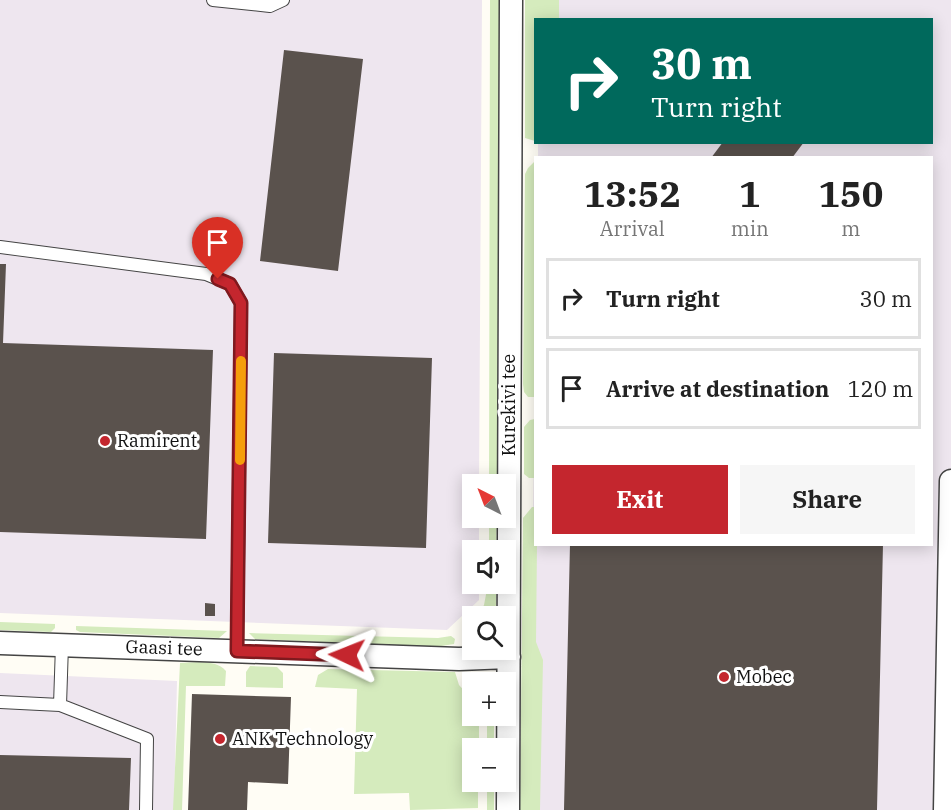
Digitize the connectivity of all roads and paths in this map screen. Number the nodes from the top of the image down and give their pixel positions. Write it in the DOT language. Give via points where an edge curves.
graph roads {
  1 [pos="213,0"];
  2 [pos="283,0"];
  3 [pos="511,0"];
  4 [pos="0,247"];
  5 [pos="951,481"];
  6 [pos="509,606"];
  7 [pos="0,643"];
  8 [pos="62,645"];
  9 [pos="237,651"];
  10 [pos="462,659"];
  11 [pos="509,660"];
  12 [pos="0,702"];
  13 [pos="60,705"];
  14 [pos="948,780"];
  15 [pos="146,810"];
  16 [pos="508,810"];
  17 [pos="945,810"];
  1 -- 2 [label="lane" via="270,6"];
  3 -- 6 [label="street, Kurekivi tee"];
  4 -- 9 [label="lane" via="206,274 230,284 241,303"];
  5 -- 14 [label="street"];
  7 -- 8 [label="street, Gaasi tee"];
  8 -- 9 [label="street, Gaasi tee"];
  8 -- 13 [label="lane"];
  9 -- 10 [label="street, Gaasi tee"];
  11 -- 16 [label="street, Kurekivi tee"];
  12 -- 13 [label="lane"];
  13 -- 15 [label="lane" via="147,739"];
  14 -- 17 [label="street"];
}
